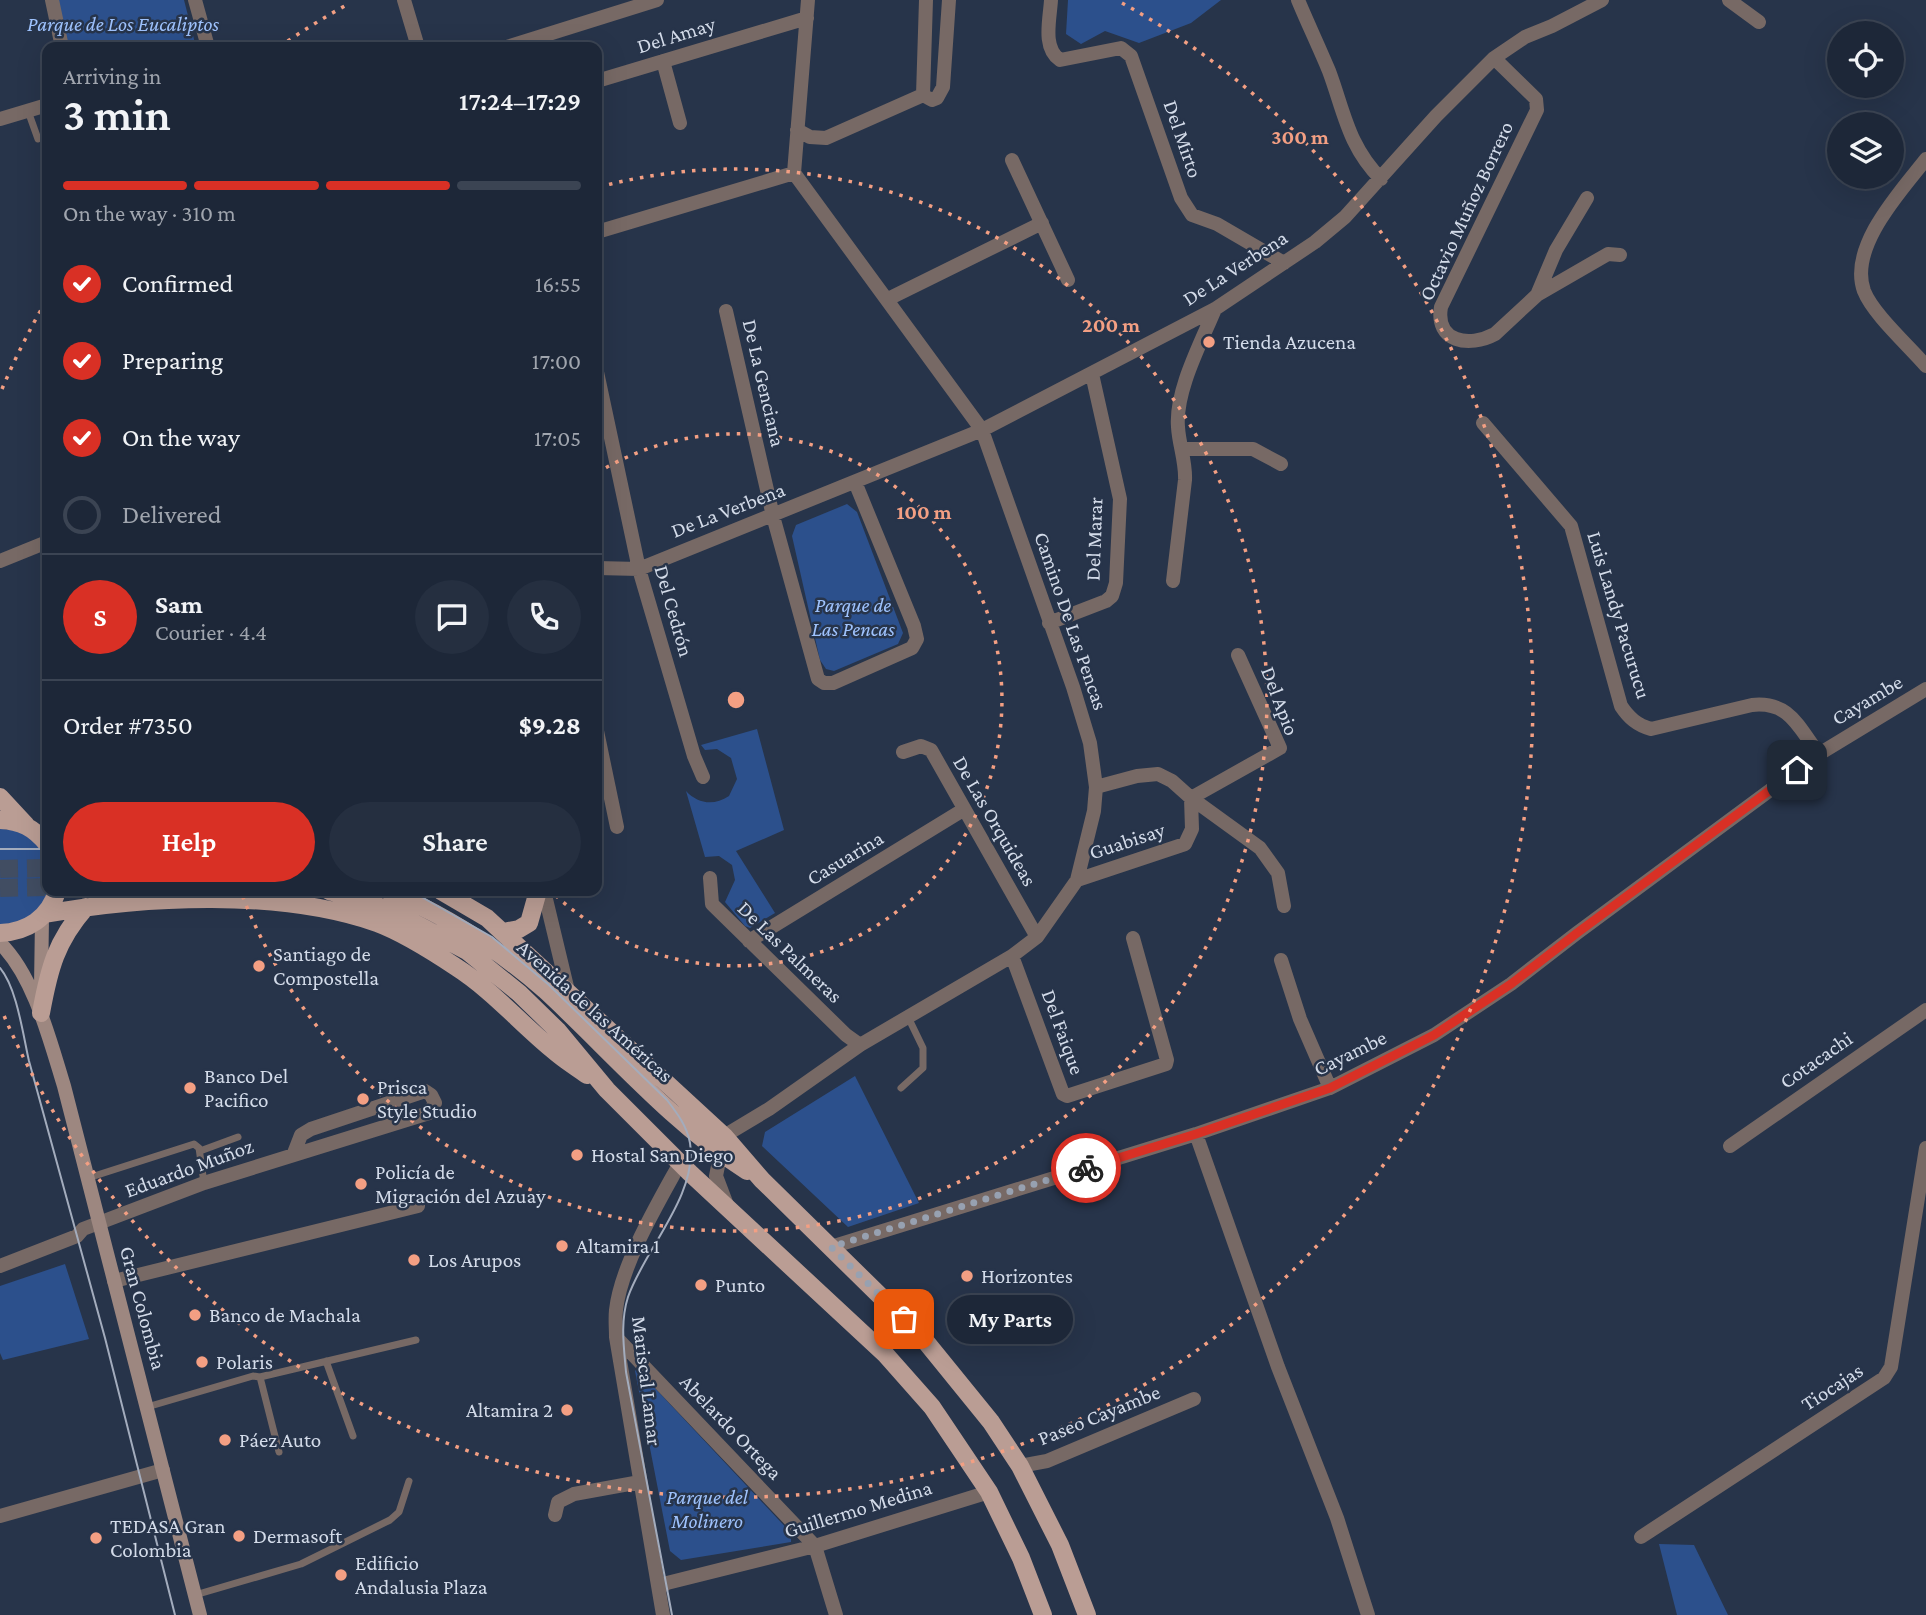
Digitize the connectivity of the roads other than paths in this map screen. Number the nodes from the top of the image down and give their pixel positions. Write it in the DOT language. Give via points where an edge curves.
graph roads {
  1 [pos="52,0"];
  2 [pos="195,0"];
  3 [pos="404,0"];
  4 [pos="657,0"];
  5 [pos="808,0"];
  6 [pos="926,0"];
  7 [pos="949,0"];
  8 [pos="1051,0"];
  9 [pos="1298,0"];
  10 [pos="1602,0"];
  11 [pos="1728,0"];
  12 [pos="807,18"];
  13 [pos="1759,22"];
  14 [pos="61,42"];
  15 [pos="207,42"];
  16 [pos="416,42"];
  17 [pos="524,42"];
  18 [pos="1494,58"];
  19 [pos="663,61"];
  20 [pos="602,79"];
  21 [pos="923,95"];
  22 [pos="42,107"];
  23 [pos="28,111"];
  24 [pos="0,119"];
  25 [pos="680,123"];
  26 [pos="797,130"];
  27 [pos="38,139"];
  28 [pos="1926,159"];
  29 [pos="1012,160"];
  30 [pos="793,173"];
  31 [pos="1381,179"];
  32 [pos="1587,198"];
  33 [pos="1042,223"];
  34 [pos="602,230"];
  35 [pos="1620,255"];
  36 [pos="1284,263"];
  37 [pos="1068,280"];
  38 [pos="1537,295"];
  39 [pos="888,299"];
  40 [pos="1215,309"];
  41 [pos="726,311"];
  42 [pos="1926,366"];
  43 [pos="1092,374"];
  44 [pos="602,395"];
  45 [pos="1483,423"];
  46 [pos="982,430"];
  47 [pos="1182,449"];
  48 [pos="1281,464"];
  49 [pos="855,482"];
  50 [pos="773,516"];
  51 [pos="42,544"];
  52 [pos="0,561"];
  53 [pos="602,568"];
  54 [pos="639,569"];
  55 [pos="1173,582"];
  56 [pos="1049,622"];
  57 [pos="1238,655"];
  58 [pos="1926,689"];
  59 [pos="903,752"];
  60 [pos="1819,754"];
  61 [pos="602,755"];
  62 [pos="703,778"];
  63 [pos="1096,788"];
  64 [pos="0,797"];
  65 [pos="1191,798"];
  66 [pos="963,810"];
  67 [pos="0,820"];
  68 [pos="617,827"];
  69 [pos="39,834"];
  70 [pos="710,878"];
  71 [pos="1077,880"];
  72 [pos="54,896"];
  73 [pos="348,896"];
  74 [pos="400,896"];
  75 [pos="450,896"];
  76 [pos="536,896"];
  77 [pos="545,896"];
  78 [pos="1284,906"];
  79 [pos="86,907"];
  80 [pos="43,916"];
  81 [pos="503,932"];
  82 [pos="0,933"];
  83 [pos="1037,937"];
  84 [pos="1133,938"];
  85 [pos="749,941"];
  86 [pos="0,943"];
  87 [pos="1012,956"];
  88 [pos="1281,960"];
  89 [pos="568,991"];
  90 [pos="1926,1010"];
  91 [pos="41,1013"];
  92 [pos="908,1017"];
  93 [pos="860,1045"];
  94 [pos="901,1088"];
  95 [pos="1330,1088"];
  96 [pos="607,1090"];
  97 [pos="681,1119"];
  98 [pos="1196,1134"];
  99 [pos="724,1136"];
  100 [pos="238,1137"];
  101 [pos="1730,1146"];
  102 [pos="1926,1148"];
  103 [pos="200,1151"];
  104 [pos="294,1153"];
  105 [pos="720,1154"];
  106 [pos="680,1163"];
  107 [pos="87,1178"];
  108 [pos="762,1180"];
  109 [pos="204,1183"];
  110 [pos="418,1206"];
  111 [pos="728,1208"];
  112 [pos="99,1224"];
  113 [pos="831,1247"];
  114 [pos="0,1266"];
  115 [pos="114,1280"];
  116 [pos="617,1337"];
  117 [pos="416,1340"];
  118 [pos="326,1362"];
  119 [pos="260,1377"];
  120 [pos="1194,1399"];
  121 [pos="147,1407"];
  122 [pos="354,1436"];
  123 [pos="279,1452"];
  124 [pos="1020,1466"];
  125 [pos="163,1470"];
  126 [pos="408,1481"];
  127 [pos="640,1482"];
  128 [pos="989,1492"];
  129 [pos="555,1515"];
  130 [pos="0,1516"];
  131 [pos="1641,1537"];
  132 [pos="815,1546"];
  133 [pos="659,1588"];
  134 [pos="195,1595"];
  135 [pos="200,1615"];
  136 [pos="663,1615"];
  137 [pos="836,1615"];
  138 [pos="1043,1615"];
  139 [pos="1087,1615"];
  140 [pos="1368,1615"];
  1 -- 14 [label="street"];
  2 -- 15 [label="street"];
  3 -- 16 [label="street"];
  4 -- 17 [label="street"];
  5 -- 12 [label="street"];
  6 -- 21 [label="street"];
  7 -- 21 [label="street" via="943,87 937,98"];
  8 -- 36 [label="street, Del Mirto" via="1049,44 1053,55 1060,60 1121,48 1134,61 1189,212"];
  9 -- 31 [label="street" via="1330,73 1347,130"];
  10 -- 18 [label="street, De La Verbena" via="1525,37"];
  11 -- 13 [label="street"];
  12 -- 19 [label="street, Del Amay"];
  12 -- 26 [label="street"];
  18 -- 31 [label="street, De La Verbena"];
  18 -- 38 [label="street, Octavio Muñoz Borrero" via="1536,99 1538,110 1439,318 1453,337 1480,341 1495,334"];
  19 -- 20 [label="street, Del Amay"];
  19 -- 25 [label="street"];
  21 -- 26 [label="street" via="825,138"];
  22 -- 23 [label="street"];
  23 -- 24 [label="street"];
  23 -- 27 [label="lane"];
  26 -- 30 [label="street"];
  28 -- 42 [label="street" via="1874,229 1861,278 1874,307"];
  29 -- 33 [label="street"];
  30 -- 34 [label="street"];
  30 -- 39 [label="street, Camino De Las Pencas"];
  31 -- 36 [label="street, De La Verbena" via="1345,217"];
  32 -- 38 [label="street, Octavio Muñoz Borrero" via="1556,250"];
  33 -- 37 [label="street"];
  33 -- 39 [label="street"];
  35 -- 38 [label="street, Octavio Muñoz Borrero" via="1608,254"];
  36 -- 40 [label="street, De La Verbena"];
  39 -- 46 [label="street, Camino De Las Pencas"];
  40 -- 43 [label="street, De La Verbena"];
  40 -- 47 [label="street" via="1178,403"];
  41 -- 50 [label="street, De La Genciana"];
  43 -- 46 [label="street, De La Verbena"];
  43 -- 56 [label="street, Del Marar" via="1119,499 1116,583 1106,601"];
  44 -- 54 [label="street, Del Cedrón"];
  45 -- 60 [label="street, Luis Landy Pacurucu" via="1571,526 1621,706 1629,717 1651,729 1752,705 1778,706"];
  46 -- 49 [label="street, De La Verbena"];
  46 -- 56 [label="street, Camino De Las Pencas"];
  47 -- 48 [label="street" via="1253,449"];
  47 -- 55 [label="street" via="1185,480"];
  49 -- 50 [label="street, De La Verbena"];
  49 -- 50 [label="street, De La Genciana" via="917,639 912,648 833,682 818,679"];
  50 -- 54 [label="street, De La Verbena"];
  51 -- 52 [label="street"];
  53 -- 54 [label="street, De La Verbena"];
  54 -- 62 [label="street, Del Cedrón"];
  56 -- 63 [label="street, Camino De Las Pencas" via="1090,743"];
  57 -- 65 [label="street, Del Apio" via="1280,748"];
  58 -- 60 [label="street, Cayambe"];
  59 -- 66 [label="street, De Las Orquideas" via="921,746 931,750"];
  60 -- 95 [label="street, Cayambe" via="1511,984 1434,1035"];
  61 -- 68 [label="street"];
  63 -- 65 [label="street" via="1158,774"];
  63 -- 71 [label="street, Camino De Las Pencas" via="1092,826"];
  64 -- 69 [label="main road"];
  65 -- 71 [label="street, Guabisay" via="1192,829 1185,844"];
  65 -- 78 [label="street" via="1271,860"];
  66 -- 83 [label="street, De Las Orquideas"];
  66 -- 85 [label="street, Casuarina"];
  67 -- 69 [label="main road"];
  70 -- 85 [label="street, De Las Palmeras" via="712,904"];
  71 -- 83 [label="street, Camino De Las Pencas"];
  72 -- 80 [label="main road"];
  73 -- 96 [label="main road, Avenida de las Américas" via="401,916 467,951 558,1031"];
  74 -- 97 [label="main road, Avenida de las Américas" via="471,933 544,989"];
  75 -- 81 [label="main road, Avenida de las Américas"];
  76 -- 81 [label="main road" via="528,923"];
  77 -- 89 [label="street"];
  79 -- 80 [label="main road, Avenida de las Américas"];
  79 -- 91 [label="main road" via="57,948"];
  79 -- 96 [label="main road, Avenida de las Américas" via="252,900 314,906 379,924 458,968 553,1051"];
  80 -- 82 [label="main road, Avenida de las Américas" via="29,927"];
  80 -- 91 [label="main road, Gran Colombia"];
  81 -- 89 [label="main road, Avenida de las Américas"];
  83 -- 87 [label="street, Camino De Las Pencas"];
  84 -- 87 [label="street, Del Faique" via="1166,1064 1067,1096"];
  85 -- 93 [label="street, De Las Palmeras"];
  86 -- 91 [label="main road, Gran Colombia"];
  87 -- 92 [label="street, Camino De Las Pencas"];
  88 -- 95 [label="street"];
  89 -- 99 [label="main road, Avenida de las Américas"];
  90 -- 101 [label="street, Cotacachi"];
  91 -- 107 [label="main road, Gran Colombia"];
  92 -- 93 [label="street, Camino De Las Pencas"];
  92 -- 94 [label="lane" via="923,1048 923,1068"];
  93 -- 99 [label="street, Camino De Las Pencas"];
  95 -- 98 [label="street, Cayambe"];
  96 -- 106 [label="main road, Avenida de las Américas"];
  97 -- 99 [label="main road" via="703,1132"];
  97 -- 105 [label="main road, Avenida de las Américas"];
  98 -- 113 [label="street, Cayambe"];
  98 -- 140 [label="street"];
  99 -- 105 [label="street"];
  99 -- 108 [label="main road, Avenida de las Américas"];
  100 -- 103 [label="lane"];
  102 -- 131 [label="street, Tiocajas" via="1891,1367 1884,1378"];
  103 -- 107 [label="lane" via="194,1144"];
  103 -- 109 [label="lane"];
  104 -- 104 [label="street, Eduardo Muñoz" via="429,1114 435,1103 425,1091 311,1129 301,1135"];
  104 -- 109 [label="street, Eduardo Muñoz"];
  105 -- 108 [label="main road, Avenida de las Américas"];
  105 -- 111 [label="street" via="716,1176"];
  106 -- 111 [label="main road, Avenida de las Américas"];
  106 -- 116 [label="street, Mariscal Lamar" via="626,1275 616,1309"];
  107 -- 112 [label="main road, Gran Colombia"];
  108 -- 113 [label="main road, Avenida de las Américas"];
  109 -- 112 [label="street, Eduardo Muñoz"];
  110 -- 115 [label="street"];
  111 -- 128 [label="main road, Avenida de las Américas" via="887,1355 932,1407"];
  112 -- 114 [label="street, Eduardo Muñoz"];
  112 -- 115 [label="main road, Gran Colombia"];
  113 -- 124 [label="main road, Avenida de las Américas" via="922,1337"];
  115 -- 121 [label="main road, Gran Colombia"];
  116 -- 127 [label="street, Mariscal Lamar"];
  116 -- 132 [label="street, Abelardo Ortega"];
  117 -- 118 [label="lane"];
  118 -- 119 [label="lane"];
  118 -- 122 [label="lane"];
  119 -- 121 [label="lane"];
  119 -- 123 [label="lane"];
  120 -- 124 [label="street, Paseo Cayambe" via="1047,1461"];
  121 -- 125 [label="main road, Gran Colombia"];
  124 -- 139 [label="main road, Avenida de las Américas" via="1060,1545"];
  125 -- 130 [label="street"];
  125 -- 134 [label="main road, Gran Colombia"];
  126 -- 134 [label="lane" via="399,1512 390,1520 301,1564"];
  127 -- 129 [label="street" via="574,1494 558,1502"];
  127 -- 133 [label="street, Mariscal Lamar"];
  128 -- 132 [label="street, Guillermo Medina"];
  128 -- 138 [label="main road, Avenida de las Américas"];
  132 -- 133 [label="street, Guillermo Medina"];
  132 -- 137 [label="street"];
  133 -- 136 [label="street, Mariscal Lamar"];
  134 -- 135 [label="main road, Gran Colombia"];
}
